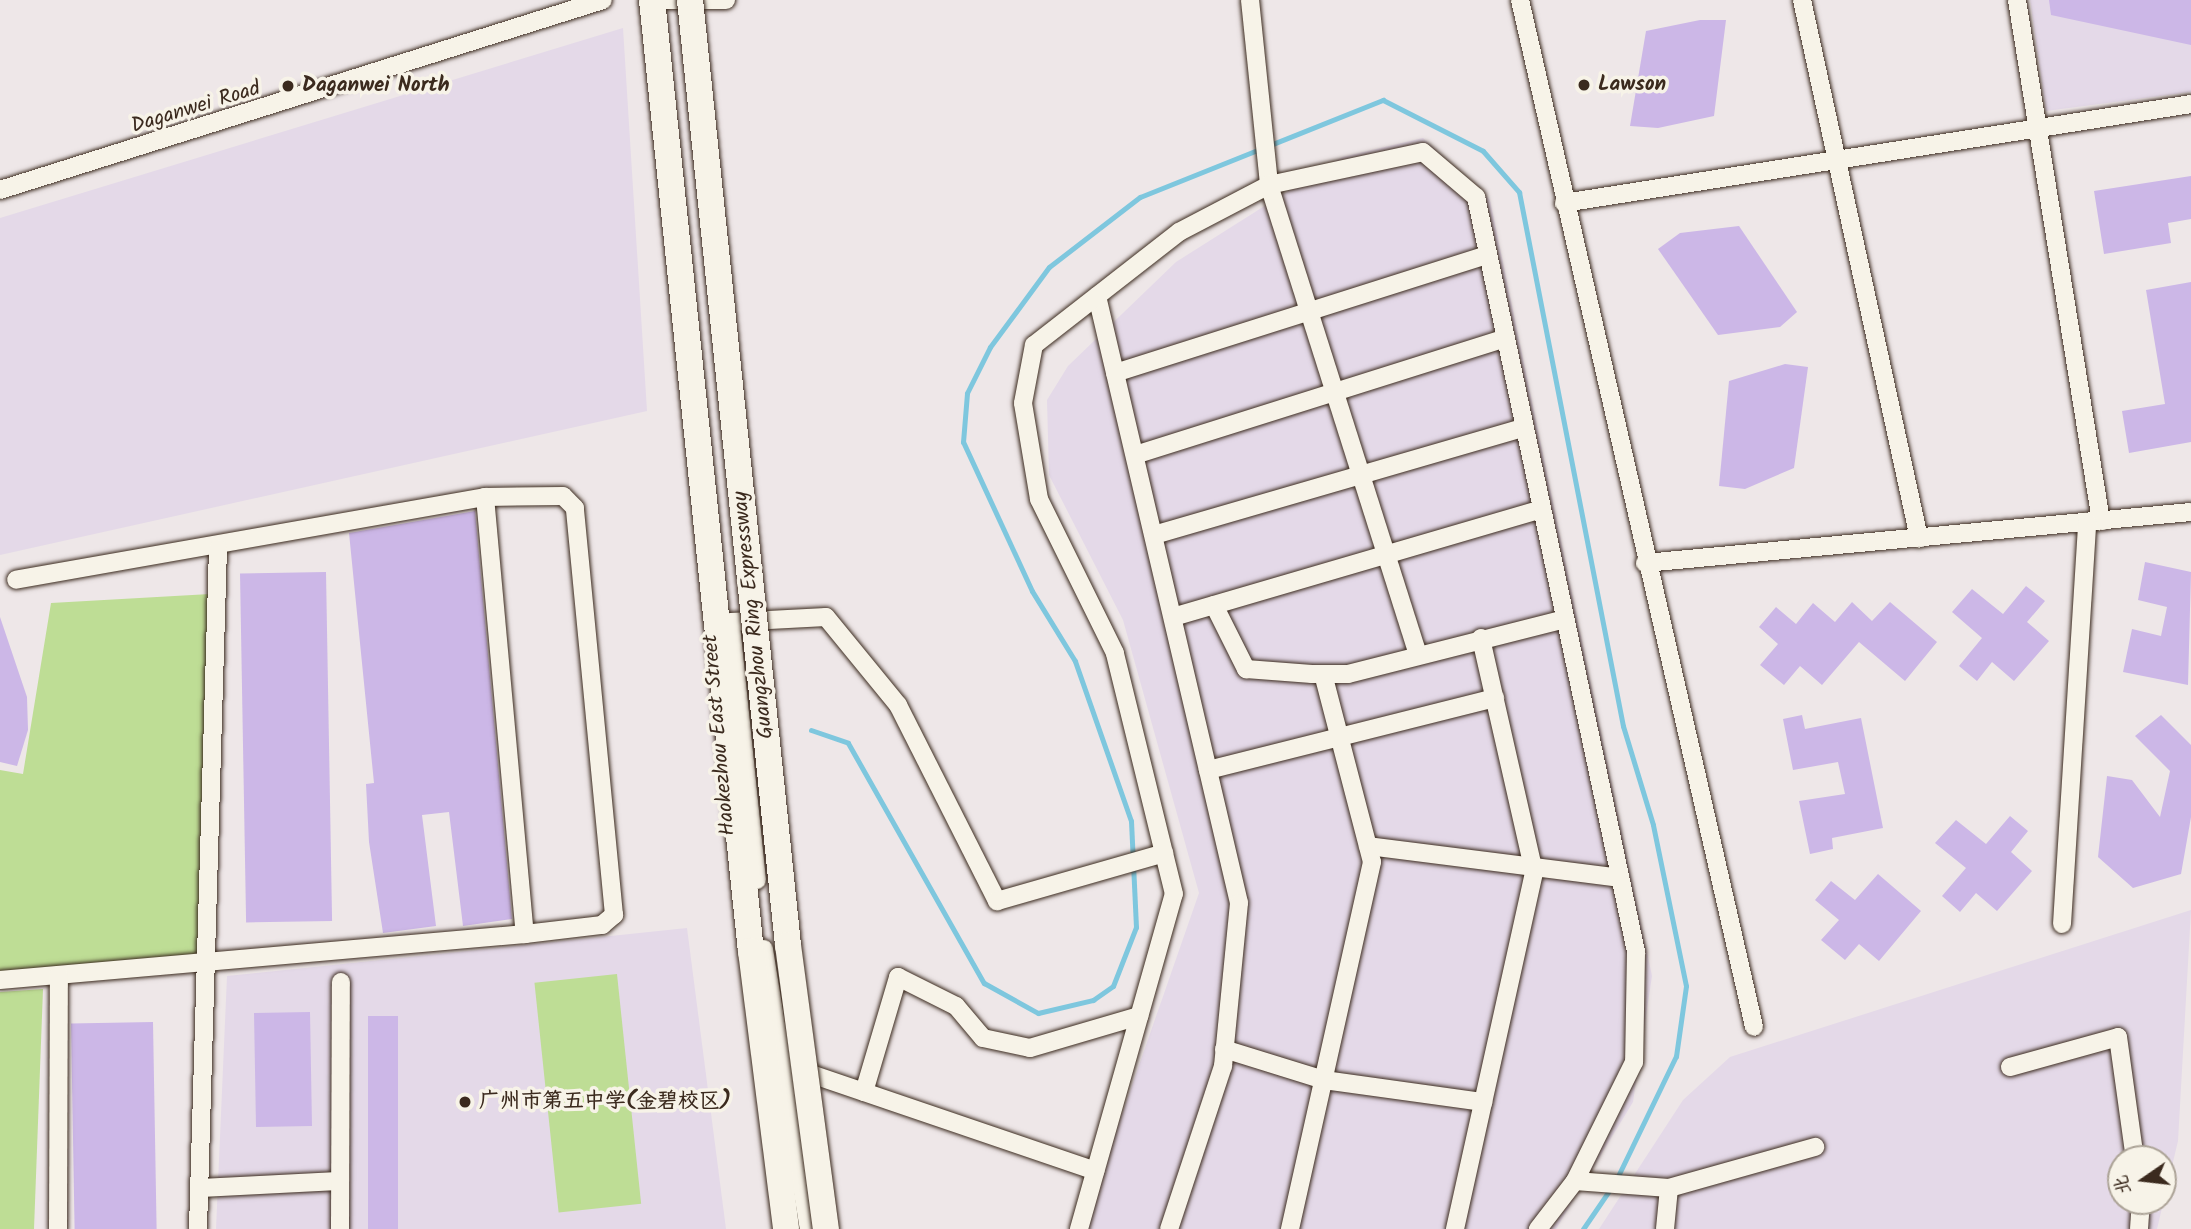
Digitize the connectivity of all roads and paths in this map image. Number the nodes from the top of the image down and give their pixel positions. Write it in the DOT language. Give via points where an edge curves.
graph roads {
  1 [pos="604,0"];
  2 [pos="652,0"];
  3 [pos="665,0"];
  4 [pos="690,0"];
  5 [pos="726,0"];
  6 [pos="1250,0"];
  7 [pos="1520,0"];
  8 [pos="1802,0"];
  9 [pos="2017,0"];
  10 [pos="2191,104"];
  11 [pos="2038,128"];
  12 [pos="1837,162"];
  13 [pos="1268,181"];
  14 [pos="0,190"];
  15 [pos="1564,203"];
  16 [pos="1488,255"];
  17 [pos="1097,296"];
  18 [pos="1309,312"];
  19 [pos="1506,338"];
  20 [pos="1115,373"];
  21 [pos="1334,392"];
  22 [pos="1525,427"];
  23 [pos="1135,455"];
  24 [pos="1361,475"];
  25 [pos="485,497"];
  26 [pos="1542,509"];
  27 [pos="2191,512"];
  28 [pos="2094,522"];
  29 [pos="1154,535"];
  30 [pos="1919,538"];
  31 [pos="218,548"];
  32 [pos="1386,554"];
  33 [pos="1645,563"];
  34 [pos="16,580"];
  35 [pos="1214,605"];
  36 [pos="1173,617"];
  37 [pos="1566,620"];
  38 [pos="1481,638"];
  39 [pos="1418,655"];
  40 [pos="1323,674"];
  41 [pos="1494,698"];
  42 [pos="1340,737"];
  43 [pos="1209,769"];
  44 [pos="1368,846"];
  45 [pos="1155,856"];
  46 [pos="1533,867"];
  47 [pos="1620,878"];
  48 [pos="2062,924"];
  49 [pos="525,934"];
  50 [pos="207,963"];
  51 [pos="59,975"];
  52 [pos="0,980"];
  53 [pos="341,982"];
  54 [pos="1139,1016"];
  55 [pos="1754,1027"];
  56 [pos="1224,1049"];
  57 [pos="782,1065"];
  58 [pos="2010,1067"];
  59 [pos="1324,1080"];
  60 [pos="864,1092"];
  61 [pos="1483,1102"];
  62 [pos="2133,1145"];
  63 [pos="1815,1147"];
  64 [pos="1095,1171"];
  65 [pos="339,1181"];
  66 [pos="1575,1181"];
  67 [pos="200,1188"];
  68 [pos="1669,1188"];
  69 [pos="58,1229"];
  70 [pos="198,1229"];
  71 [pos="340,1229"];
  72 [pos="786,1229"];
  73 [pos="809,1229"];
  74 [pos="826,1229"];
  75 [pos="1079,1229"];
  76 [pos="1169,1229"];
  77 [pos="1290,1229"];
  78 [pos="1455,1229"];
  79 [pos="1538,1229"];
  80 [pos="1665,1229"];
  1 -- 14 [label="street, Daganwei Road"];
  2 -- 72 [label="highway, Guangzhou Ring Expressway" via="751,951"];
  3 -- 5 [label="street"];
  4 -- 74 [label="highway, Guangzhou Ring Expressway, bridge" via="787,931"];
  6 -- 13 [label="street"];
  7 -- 15 [label="street"];
  8 -- 12 [label="street"];
  9 -- 11 [label="street"];
  10 -- 11 [label="street"];
  11 -- 12 [label="street"];
  11 -- 28 [label="street"];
  12 -- 15 [label="street"];
  12 -- 30 [label="street"];
  13 -- 16 [label="street" via="1423,152 1476,197"];
  13 -- 17 [label="street" via="1179,232"];
  13 -- 18 [label="street"];
  15 -- 33 [label="street"];
  16 -- 18 [label="street"];
  16 -- 19 [label="street"];
  17 -- 20 [label="street"];
  17 -- 45 [label="street" via="1034,345 1023,403 1039,499 1115,653"];
  18 -- 20 [label="street"];
  18 -- 21 [label="street"];
  19 -- 21 [label="street"];
  19 -- 22 [label="street"];
  20 -- 23 [label="street"];
  21 -- 23 [label="street"];
  21 -- 24 [label="street"];
  22 -- 24 [label="street"];
  22 -- 26 [label="street"];
  23 -- 29 [label="street"];
  24 -- 29 [label="street"];
  24 -- 32 [label="street"];
  25 -- 31 [label="street"];
  25 -- 49 [label="street"];
  25 -- 49 [label="street" via="563,496 575,508 614,915 602,925"];
  26 -- 32 [label="street"];
  26 -- 37 [label="street"];
  27 -- 28 [label="street"];
  28 -- 30 [label="street"];
  28 -- 48 [label="street"];
  29 -- 36 [label="street"];
  30 -- 33 [label="street"];
  31 -- 34 [label="street"];
  31 -- 50 [label="street"];
  32 -- 35 [label="street"];
  32 -- 39 [label="street"];
  33 -- 55 [label="street"];
  35 -- 36 [label="street"];
  35 -- 40 [label="street" via="1246,669"];
  36 -- 43 [label="street"];
  37 -- 38 [label="street"];
  37 -- 47 [label="street"];
  38 -- 39 [label="street"];
  38 -- 41 [label="street"];
  39 -- 40 [label="street"];
  40 -- 42 [label="street"];
  41 -- 42 [label="street"];
  41 -- 46 [label="street"];
  42 -- 43 [label="street"];
  42 -- 44 [label="street"];
  43 -- 56 [label="street" via="1239,903"];
  44 -- 46 [label="street"];
  44 -- 59 [label="street" via="1373,862"];
  45 -- 54 [label="street" via="1174,894"];
  45 -- 57 [label="street, Haokezhou East Street" via="997,901 898,705 826,617 731,622 764,956"];
  46 -- 47 [label="street"];
  46 -- 61 [label="street"];
  47 -- 66 [label="street" via="1636,952 1634,1062"];
  49 -- 50 [label="street"];
  50 -- 51 [label="street"];
  50 -- 67 [label="street"];
  51 -- 52 [label="street"];
  51 -- 69 [label="street"];
  53 -- 65 [label="street"];
  54 -- 60 [label="street" via="1030,1048 983,1038 956,1006 898,977"];
  54 -- 64 [label="street"];
  56 -- 59 [label="street"];
  56 -- 76 [label="street"];
  57 -- 60 [label="street"];
  57 -- 73 [label="street, Haokezhou East Street"];
  58 -- 62 [label="street" via="2118,1037"];
  59 -- 61 [label="street"];
  59 -- 77 [label="street"];
  60 -- 64 [label="street"];
  61 -- 78 [label="street"];
  63 -- 68 [label="street"];
  64 -- 75 [label="street"];
  65 -- 67 [label="street"];
  65 -- 71 [label="street"];
  66 -- 68 [label="street"];
  66 -- 79 [label="street"];
  67 -- 70 [label="street"];
  68 -- 80 [label="street"];
}
